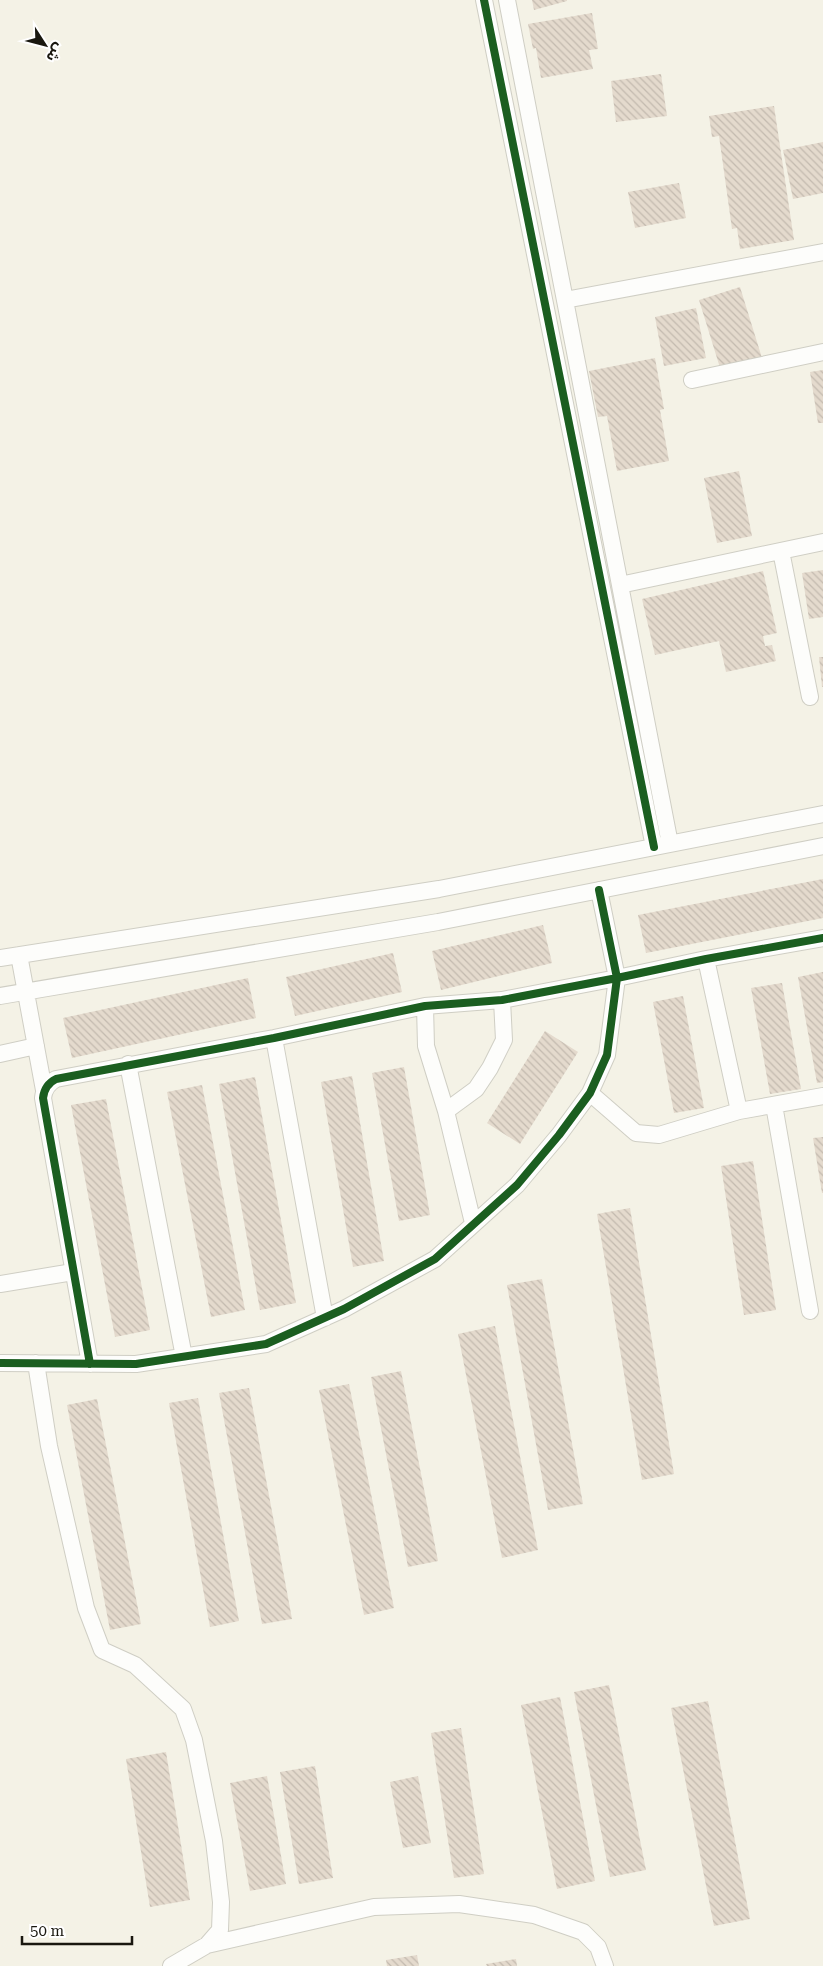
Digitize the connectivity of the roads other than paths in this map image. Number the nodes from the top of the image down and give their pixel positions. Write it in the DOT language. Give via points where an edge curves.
graph roads {
  1 [pos="484,0"];
  2 [pos="507,0"];
  3 [pos="823,252"];
  4 [pos="565,300"];
  5 [pos="823,352"];
  6 [pos="692,380"];
  7 [pos="823,542"];
  8 [pos="781,551"];
  9 [pos="620,585"];
  10 [pos="810,697"];
  11 [pos="823,814"];
  12 [pos="670,844"];
  13 [pos="823,846"];
  14 [pos="654,848"];
  15 [pos="600,890"];
  16 [pos="823,938"];
  17 [pos="19,955"];
  18 [pos="0,958"];
  19 [pos="706,959"];
  20 [pos="617,978"];
  21 [pos="26,992"];
  22 [pos="0,996"];
  23 [pos="502,1000"];
  24 [pos="425,1006"];
  25 [pos="274,1038"];
  26 [pos="36,1046"];
  27 [pos="0,1054"];
  28 [pos="128,1064"];
  29 [pos="44,1090"];
  30 [pos="590,1093"];
  31 [pos="823,1096"];
  32 [pos="774,1105"];
  33 [pos="446,1111"];
  34 [pos="739,1111"];
  35 [pos="473,1223"];
  36 [pos="73,1272"];
  37 [pos="0,1284"];
  38 [pos="810,1311"];
  39 [pos="325,1318"];
  40 [pos="184,1357"];
  41 [pos="0,1363"];
  42 [pos="36,1363"];
  43 [pos="90,1364"];
  44 [pos="207,1945"];
  45 [pos="171,1966"];
  46 [pos="605,1966"];
  1 -- 14 [label="street"];
  2 -- 4 [label="street"];
  3 -- 4 [label="street"];
  4 -- 9 [label="street"];
  5 -- 6 [label="street"];
  7 -- 8 [label="street"];
  8 -- 9 [label="street"];
  8 -- 10 [label="street"];
  9 -- 12 [label="street"];
  11 -- 12 [label="street"];
  12 -- 14 [label="street"];
  13 -- 15 [label="street"];
  14 -- 17 [label="street" via="439,889"];
  15 -- 20 [label="street"];
  15 -- 21 [label="street" via="438,922"];
  16 -- 19 [label="street"];
  17 -- 18 [label="street"];
  17 -- 21 [label="street"];
  19 -- 20 [label="street"];
  19 -- 34 [label="street"];
  20 -- 23 [label="street"];
  20 -- 30 [label="street" via="607,1055"];
  21 -- 22 [label="street"];
  21 -- 26 [label="street"];
  23 -- 24 [label="street"];
  23 -- 33 [label="street" via="504,1040 490,1068 476,1089"];
  24 -- 25 [label="street"];
  24 -- 33 [label="street" via="426,1046"];
  25 -- 28 [label="street"];
  25 -- 39 [label="street"];
  26 -- 27 [label="street"];
  26 -- 29 [label="street"];
  28 -- 29 [label="street" via="56,1079"];
  28 -- 40 [label="street"];
  29 -- 36 [label="street" via="42,1098"];
  30 -- 34 [label="street" via="636,1133 659,1134"];
  30 -- 35 [label="street" via="517,1185"];
  31 -- 32 [label="street"];
  32 -- 34 [label="street"];
  32 -- 38 [label="street"];
  33 -- 35 [label="street"];
  35 -- 39 [label="street" via="435,1259"];
  36 -- 37 [label="street"];
  36 -- 43 [label="street"];
  39 -- 40 [label="street" via="266,1344"];
  40 -- 43 [label="street" via="136,1364"];
  41 -- 42 [label="street"];
  42 -- 43 [label="street"];
  42 -- 44 [label="street" via="49,1446 84,1599 102,1650 135,1665 183,1709 194,1740 214,1841 221,1902 220,1930"];
  44 -- 45 [label="street"];
  44 -- 46 [label="street" via="374,1907 459,1904 534,1915 583,1932 598,1947"];
}
